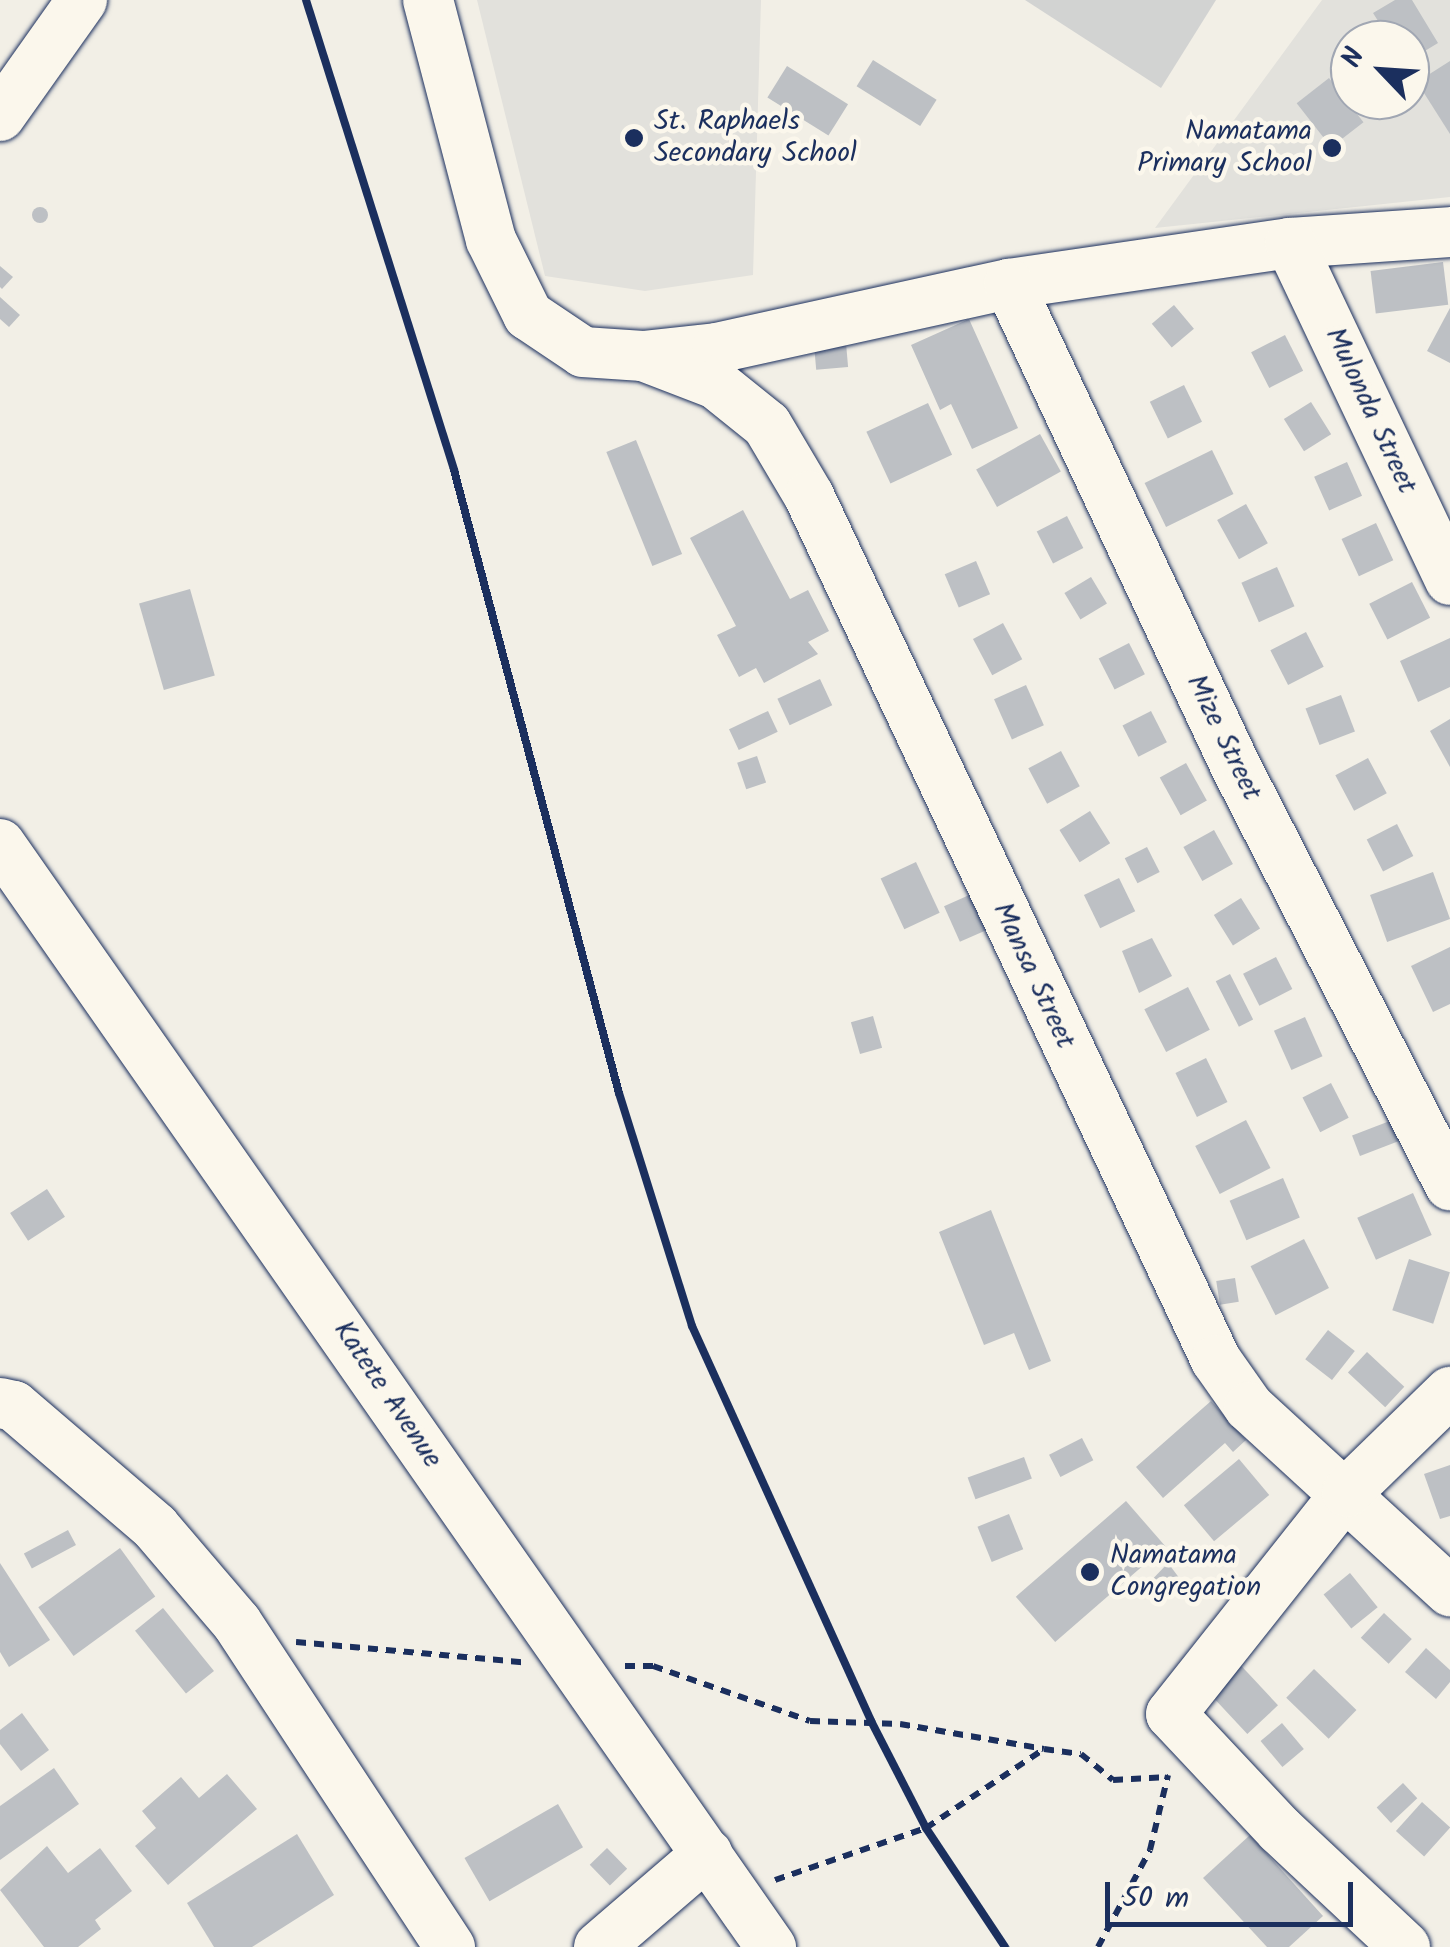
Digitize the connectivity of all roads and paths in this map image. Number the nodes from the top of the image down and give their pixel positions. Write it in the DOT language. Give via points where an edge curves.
graph roads {
  1 [pos="428,0"];
  2 [pos="79,1"];
  3 [pos="0,116"];
  4 [pos="1450,232"];
  5 [pos="1290,243"];
  6 [pos="1009,284"];
  7 [pos="643,356"];
  8 [pos="1450,580"];
  9 [pos="0,844"];
  10 [pos="1450,1185"];
  11 [pos="1450,1392"];
  12 [pos="0,1403"];
  13 [pos="1347,1492"];
  14 [pos="1450,1592"];
  15 [pos="250,1641"];
  16 [pos="571,1665"];
  17 [pos="1171,1714"];
  18 [pos="1044,1749"];
  19 [pos="1168,1777"];
  20 [pos="715,1866"];
  21 [pos="450,1947"];
  22 [pos="599,1947"];
  23 [pos="771,1947"];
  24 [pos="1098,1947"];
  25 [pos="1405,1947"];
  1 -- 7 [label="street" via="491,240 528,315 583,352"];
  2 -- 3 [label="street"];
  4 -- 5 [label="street"];
  5 -- 6 [label="street"];
  5 -- 8 [label="street, Mulonda Street"];
  6 -- 7 [label="street" via="717,348"];
  6 -- 10 [label="street, Mize Street" via="1236,768"];
  7 -- 13 [label="street, Mansa Street" via="716,384 767,424 809,496 1207,1343 1249,1407"];
  9 -- 16 [label="street, Katete Avenue"];
  11 -- 13 [label="street"];
  12 -- 15 [label="street" via="14,1406 155,1528"];
  13 -- 14 [label="street, Mansa Street"];
  13 -- 17 [label="street"];
  15 -- 16 [label="path" via="354,1642 450,1658"];
  15 -- 21 [label="street"];
  16 -- 18 [label="path" via="653,1666 810,1721 950,1730"];
  16 -- 20 [label="street, Katete Avenue"];
  17 -- 19 [label="path"];
  17 -- 25 [label="street" via="1280,1830"];
  18 -- 19 [label="path" via="1081,1754 1114,1780"];
  18 -- 20 [label="path" via="926,1828 780,1880"];
  19 -- 24 [label="path" via="1150,1850"];
  20 -- 22 [label="street"];
  20 -- 23 [label="street, Katete Avenue"];
}
